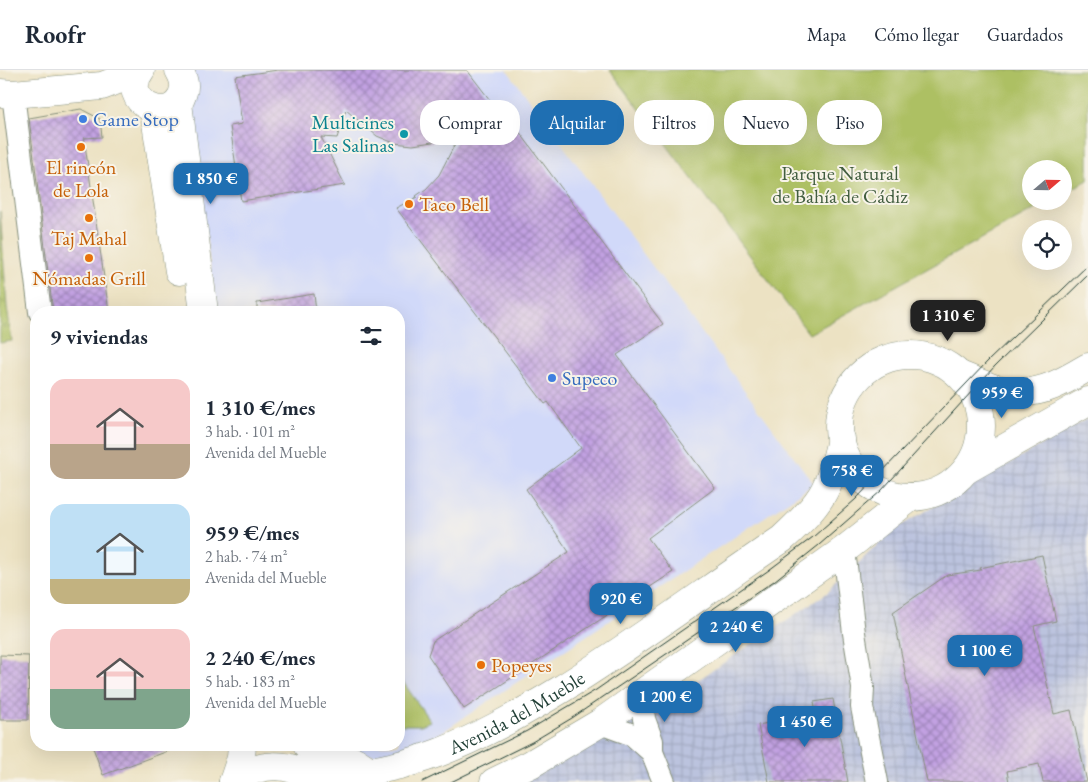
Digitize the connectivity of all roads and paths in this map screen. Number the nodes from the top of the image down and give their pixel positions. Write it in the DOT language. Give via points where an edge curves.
graph roads {
  1 [pos="178,70"];
  2 [pos="140,71"];
  3 [pos="102,86"];
  4 [pos="7,94"];
  5 [pos="158,105"];
  6 [pos="39,306"];
  7 [pos="185,306"];
  8 [pos="203,306"];
  9 [pos="1088,367"];
  10 [pos="960,375"];
  11 [pos="1088,401"];
  12 [pos="841,439"];
  13 [pos="966,470"];
  14 [pos="910,497"];
  15 [pos="844,550"];
  16 [pos="648,688"];
  17 [pos="600,723"];
  18 [pos="242,751"];
  19 [pos="281,751"];
  20 [pos="315,751"];
  21 [pos="652,752"];
  22 [pos="373,773"];
  23 [pos="304,774"];
  24 [pos="233,782"];
  25 [pos="494,782"];
  26 [pos="664,782"];
  27 [pos="877,782"];
  1 -- 5 [label="main road" via="184,79 182,96"];
  2 -- 3 [label="main road"];
  2 -- 5 [label="main road" via="137,94"];
  3 -- 4 [label="main road"];
  3 -- 5 [label="main road"];
  4 -- 6 [label="street"];
  5 -- 7 [label="main road"];
  5 -- 8 [label="main road" via="189,201"];
  9 -- 10 [label="main road" via="1056,385 1023,392 996,388"];
  10 -- 12 [label="main road" via="931,358 915,355 896,356 879,362 864,372 843,403"];
  10 -- 13 [label="main road" via="979,409 981,425 975,456"];
  11 -- 13 [label="main road"];
  12 -- 14 [label="main road" via="846,456 869,484 895,496"];
  12 -- 22 [label="main road, Avenida del Mueble" via="828,486 804,519 782,539 606,662 492,732 421,762"];
  13 -- 14 [label="main road" via="941,490"];
  14 -- 15 [label="main road"];
  15 -- 16 [label="main road"];
  15 -- 27 [label="street" via="863,688 862,707"];
  16 -- 17 [label="main road"];
  16 -- 21 [label="street" via="643,709"];
  17 -- 21 [label="street" via="633,735"];
  17 -- 25 [label="main road"];
  18 -- 24 [label="main road"];
  19 -- 23 [label="main road"];
  20 -- 22 [label="main road" via="355,761"];
  21 -- 26 [label="street"];
  22 -- 23 [label="main road, Avenida del Mueble" via="328,777"];
  23 -- 24 [label="main road, Avenida del Mueble" via="279,766 267,766 243,774"];
}
